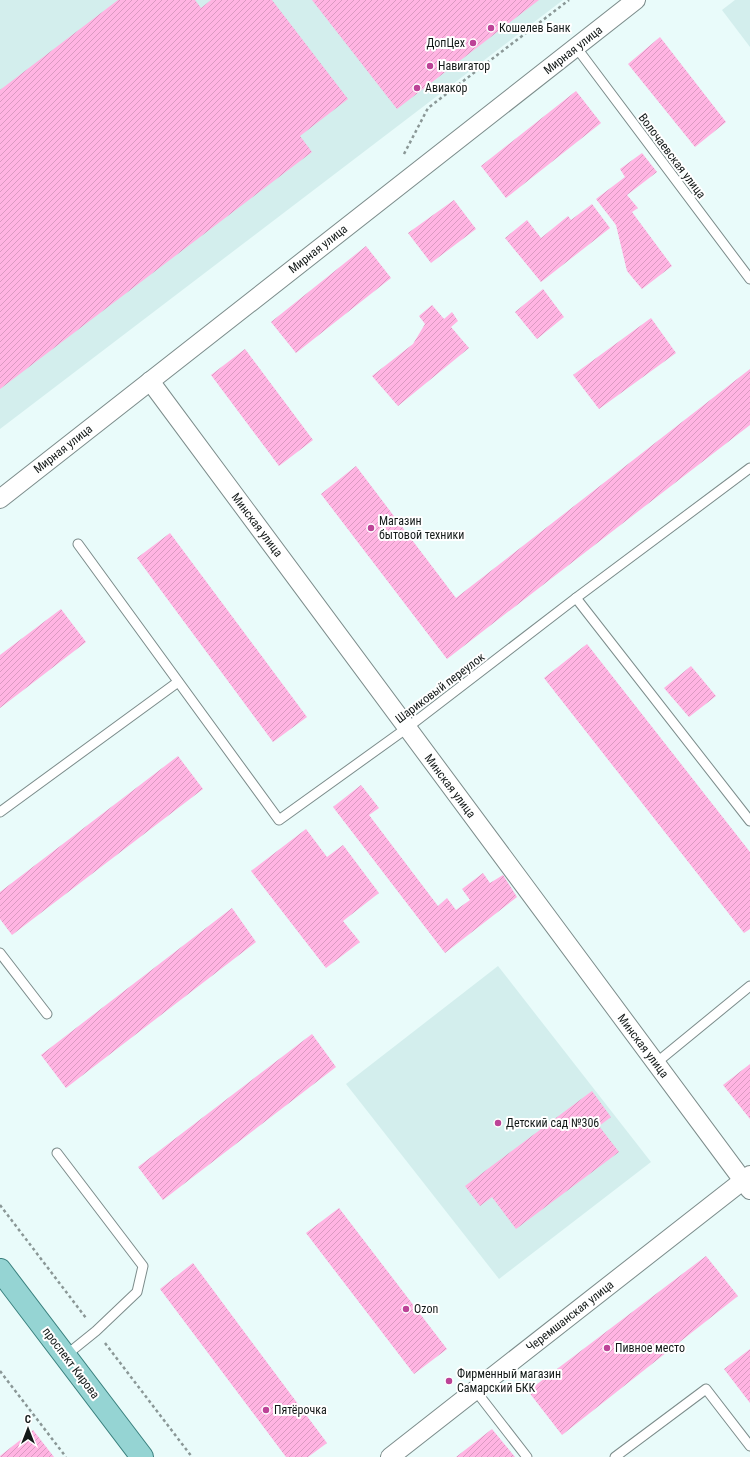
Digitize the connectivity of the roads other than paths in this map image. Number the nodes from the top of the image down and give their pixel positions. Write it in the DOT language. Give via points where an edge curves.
graph roads {
  1 [pos="636,0"];
  2 [pos="576,47"];
  3 [pos="750,279"];
  4 [pos="150,381"];
  5 [pos="750,468"];
  6 [pos="0,499"];
  7 [pos="78,544"];
  8 [pos="576,598"];
  9 [pos="178,682"];
  10 [pos="407,728"];
  11 [pos="0,812"];
  12 [pos="750,821"];
  13 [pos="0,953"];
  14 [pos="750,986"];
  15 [pos="47,1014"];
  16 [pos="656,1064"];
  17 [pos="57,1153"];
  18 [pos="748,1182"];
  19 [pos="0,1270"];
  20 [pos="65,1356"];
  21 [pos="475,1390"];
  22 [pos="750,1446"];
  23 [pos="142,1457"];
  24 [pos="390,1457"];
  25 [pos="527,1457"];
  26 [pos="615,1457"];
  1 -- 2 [label="street, Мирная улица"];
  2 -- 3 [label="lane, Волочаевская улица"];
  2 -- 4 [label="street, Мирная улица"];
  4 -- 6 [label="street, Мирная улица"];
  4 -- 10 [label="street, Минская улица"];
  5 -- 8 [label="lane, Шариковый переулок"];
  7 -- 9 [label="lane"];
  8 -- 10 [label="lane, Шариковый переулок"];
  8 -- 12 [label="lane"];
  9 -- 10 [label="lane, Шариковый переулок" via="279,820"];
  9 -- 11 [label="lane"];
  10 -- 16 [label="street, Минская улица"];
  13 -- 15 [label="lane"];
  14 -- 16 [label="lane"];
  16 -- 18 [label="street, Минская улица"];
  17 -- 20 [label="lane" via="143,1266 137,1292"];
  18 -- 21 [label="street, Черемшанская улица"];
  19 -- 20 [label="main road, проспект Кирова"];
  20 -- 23 [label="main road, проспект Кирова"];
  21 -- 24 [label="street, Черемшанская улица"];
  21 -- 25 [label="lane"];
  22 -- 26 [label="lane" via="706,1389"];
}
